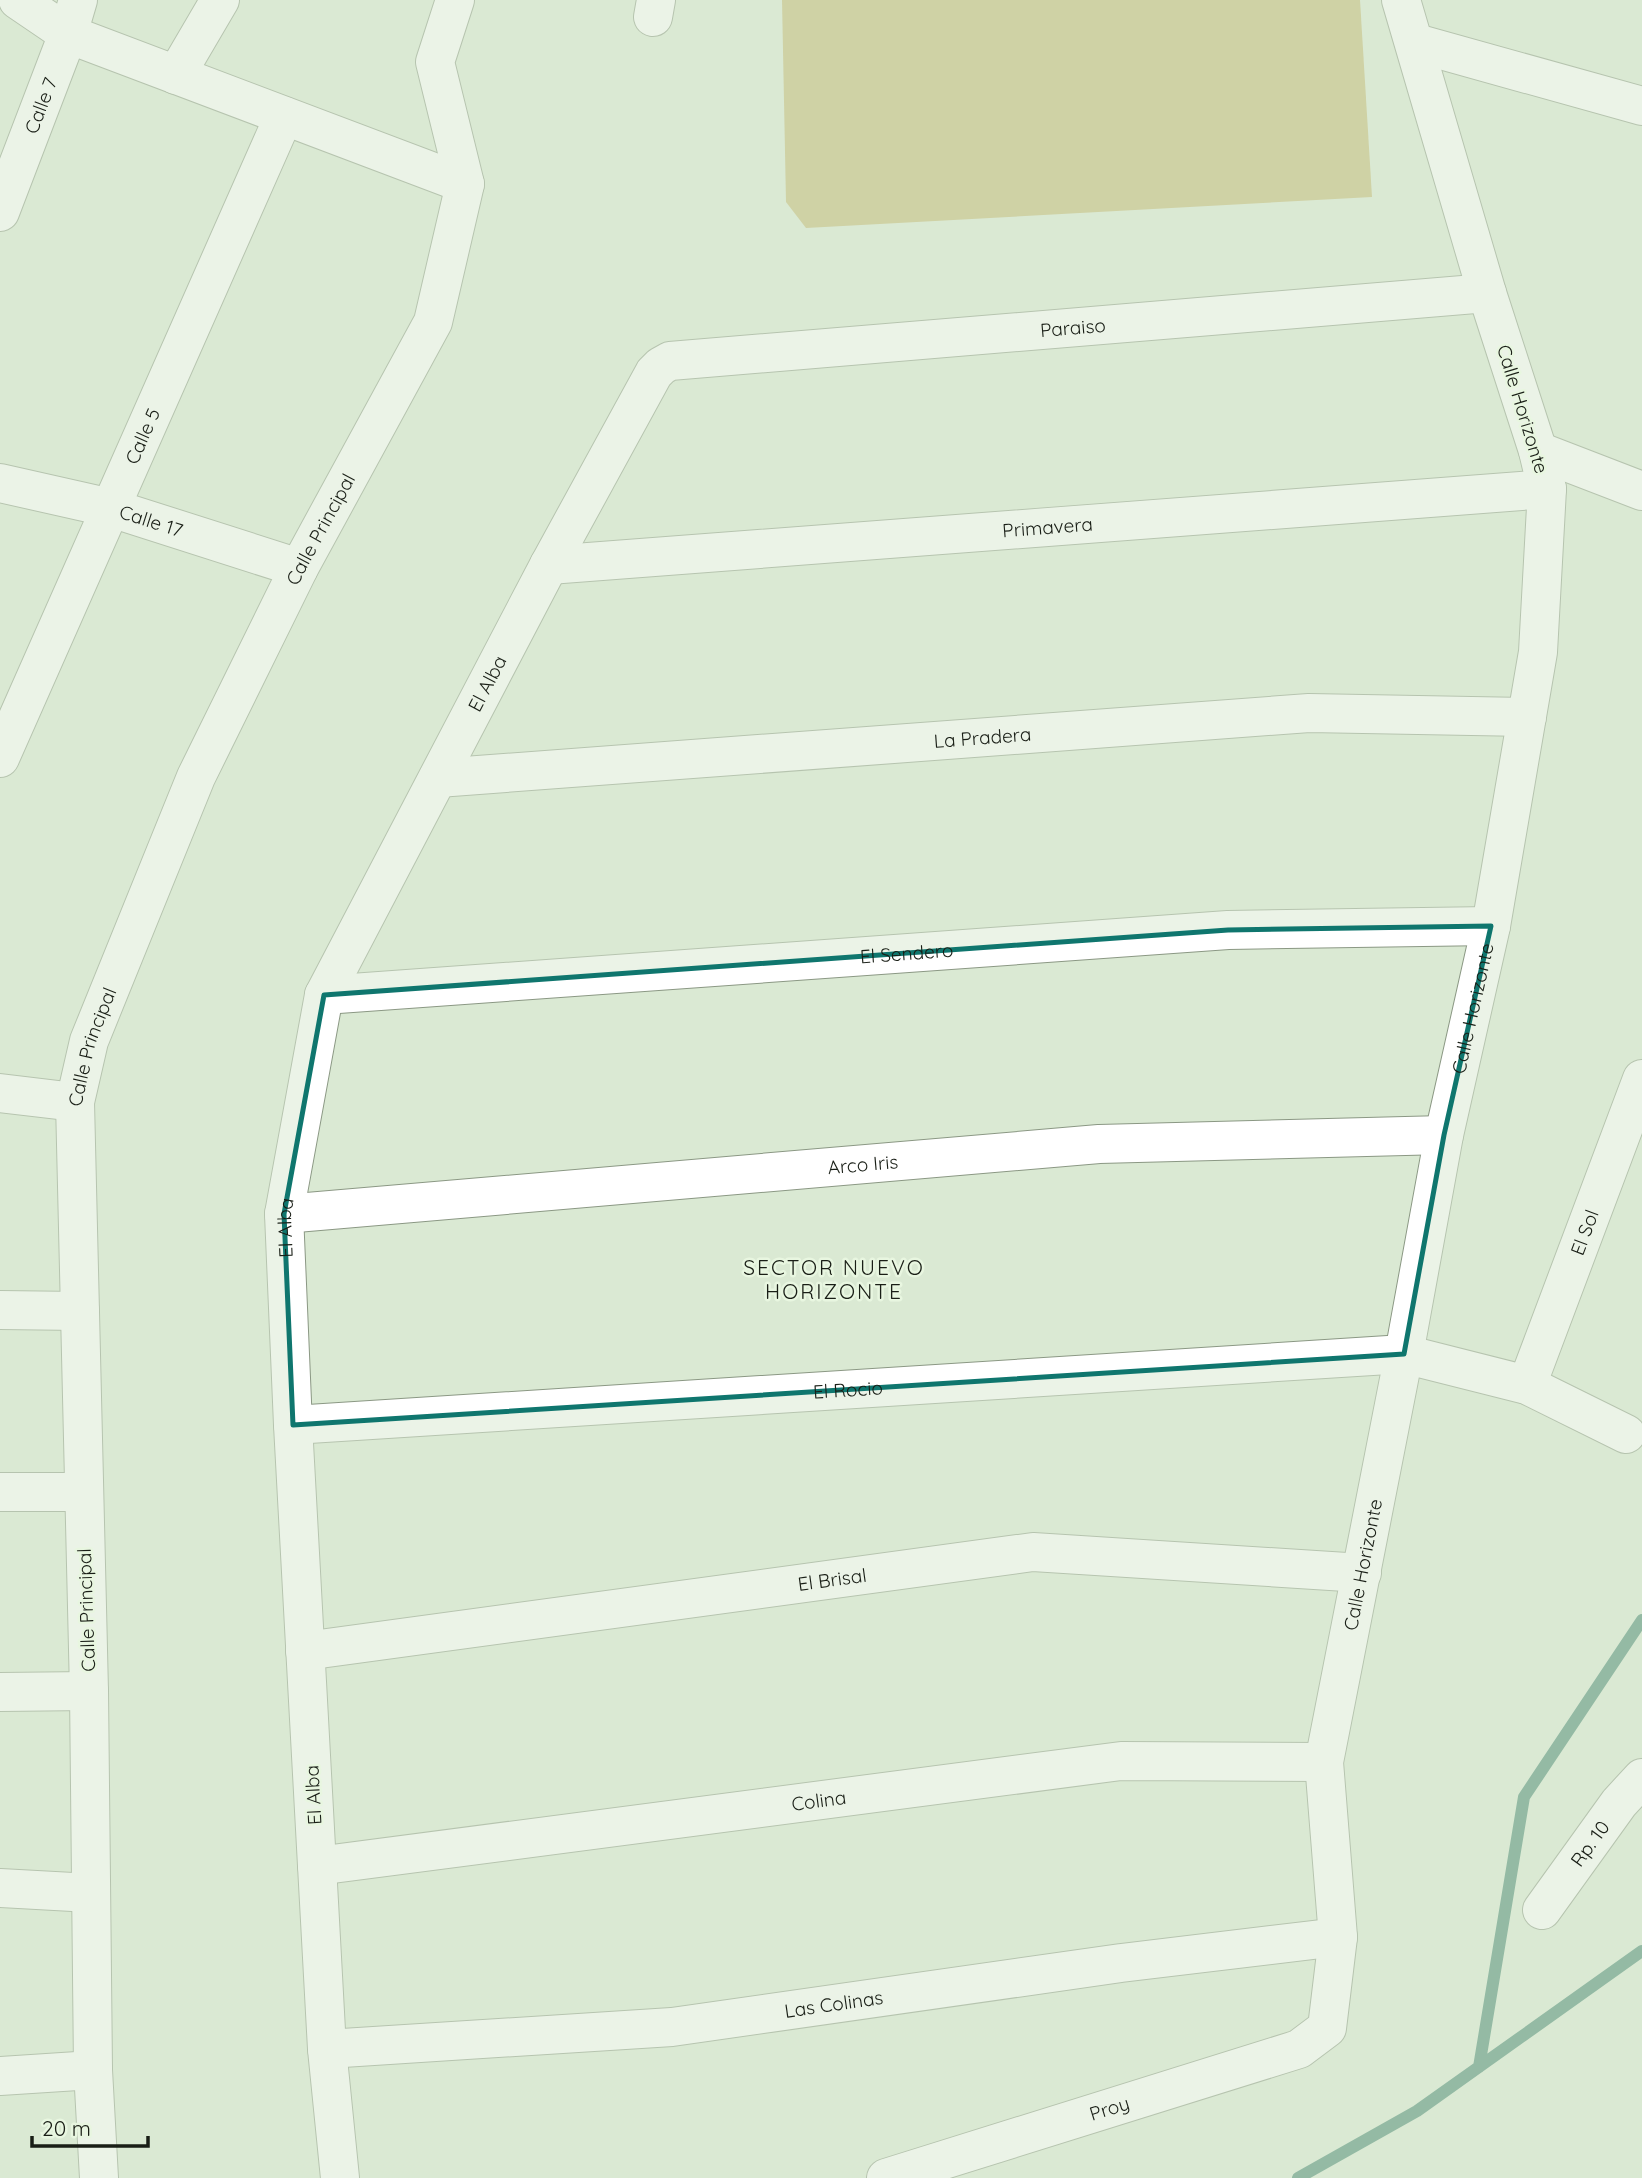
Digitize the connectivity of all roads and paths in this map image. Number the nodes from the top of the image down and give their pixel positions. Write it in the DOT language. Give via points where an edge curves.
graph roads {
  1 [pos="18,0"];
  2 [pos="220,0"];
  3 [pos="455,0"];
  4 [pos="1401,0"];
  5 [pos="73,17"];
  6 [pos="1416,43"];
  7 [pos="176,75"];
  8 [pos="1642,106"];
  9 [pos="284,116"];
  10 [pos="465,184"];
  11 [pos="0,212"];
  12 [pos="1487,293"];
  13 [pos="661,366"];
  14 [pos="1538,451"];
  15 [pos="0,483"];
  16 [pos="1547,489"];
  17 [pos="1642,491"];
  18 [pos="111,508"];
  19 [pos="549,565"];
  20 [pos="299,568"];
  21 [pos="1527,717"];
  22 [pos="0,758"];
  23 [pos="438,778"];
  24 [pos="1491,926"];
  25 [pos="324,995"];
  26 [pos="1642,1079"];
  27 [pos="0,1093"];
  28 [pos="75,1102"];
  29 [pos="1444,1135"];
  30 [pos="284,1214"];
  31 [pos="0,1310"];
  32 [pos="80,1311"];
  33 [pos="1404,1354"];
  34 [pos="1527,1385"];
  35 [pos="293,1425"];
  36 [pos="1626,1434"];
  37 [pos="0,1492"];
  38 [pos="83,1492"];
  39 [pos="1362,1573"];
  40 [pos="305,1651"];
  41 [pos="89,1691"];
  42 [pos="0,1692"];
  43 [pos="1324,1762"];
  44 [pos="1642,1778"];
  45 [pos="317,1866"];
  46 [pos="0,1888"];
  47 [pos="91,1893"];
  48 [pos="1542,1910"];
  49 [pos="1338,1937"];
  50 [pos="1327,2028"];
  51 [pos="327,2049"];
  52 [pos="93,2070"];
  53 [pos="0,2076"];
  54 [pos="99,2178"];
  55 [pos="340,2178"];
  56 [pos="886,2178"];
  1 -- 5 [label="street"];
  2 -- 7 [label="street"];
  3 -- 10 [label="street, Calle Principal" via="435,62"];
  4 -- 6 [label="street, Calle Horizonte"];
  5 -- 7 [label="street"];
  5 -- 11 [label="street, Calle 7"];
  6 -- 8 [label="street"];
  6 -- 12 [label="street, Calle Horizonte"];
  7 -- 9 [label="street"];
  9 -- 10 [label="street"];
  9 -- 18 [label="street, Calle 5"];
  10 -- 20 [label="street, Calle Principal" via="433,322"];
  12 -- 13 [label="street, Paraiso" via="670,361"];
  12 -- 14 [label="street, Calle Horizonte"];
  13 -- 19 [label="street, El Alba"];
  14 -- 16 [label="street, Calle Horizonte"];
  14 -- 17 [label="street"];
  15 -- 18 [label="street, Calle 17"];
  16 -- 19 [label="street, Primavera"];
  16 -- 21 [label="street, Calle Horizonte" via="1538,652"];
  18 -- 20 [label="street, Calle 17"];
  18 -- 22 [label="street, Calle 5"];
  19 -- 23 [label="street, El Alba"];
  20 -- 28 [label="street, Calle Principal" via="196,777 89,1041"];
  21 -- 23 [label="street, La Pradera" via="1309,713"];
  21 -- 24 [label="street, Calle Horizonte"];
  23 -- 25 [label="street, El Alba"];
  24 -- 25 [label="street, El Sendero" via="1228,929"];
  24 -- 29 [label="street, Calle Horizonte"];
  25 -- 30 [label="street, El Alba"];
  26 -- 34 [label="street, El Sol"];
  27 -- 28 [label="street"];
  28 -- 32 [label="street, Calle Principal"];
  29 -- 30 [label="street, Arco Iris" via="1099,1144"];
  29 -- 33 [label="street, Calle Horizonte"];
  30 -- 35 [label="street, El Alba"];
  31 -- 32 [label="street"];
  32 -- 38 [label="street, Calle Principal"];
  33 -- 34 [label="street, El Rocio"];
  33 -- 35 [label="street, El Rocio"];
  33 -- 39 [label="street, Calle Horizonte"];
  34 -- 36 [label="street, El Rocio"];
  35 -- 40 [label="street, El Alba"];
  37 -- 38 [label="street"];
  38 -- 41 [label="street, Calle Principal"];
  39 -- 40 [label="street, El Brisal" via="1033,1552"];
  39 -- 43 [label="street, Calle Horizonte"];
  40 -- 45 [label="street, El Alba"];
  41 -- 42 [label="street"];
  41 -- 47 [label="street, Calle Principal"];
  43 -- 45 [label="street, Colina" via="1121,1761"];
  43 -- 49 [label="street, Calle Horizonte"];
  44 -- 48 [label="street, Rp. 10"];
  45 -- 51 [label="street, El Alba"];
  46 -- 47 [label="street"];
  47 -- 52 [label="street, Calle Principal"];
  49 -- 50 [label="street, Calle Horizonte"];
  49 -- 51 [label="street, Las Colinas" via="672,2027"];
  50 -- 56 [label="street, Proy" via="1299,2049"];
  51 -- 55 [label="street, El Alba"];
  52 -- 53 [label="street"];
  52 -- 54 [label="street, Calle Principal"];
}
